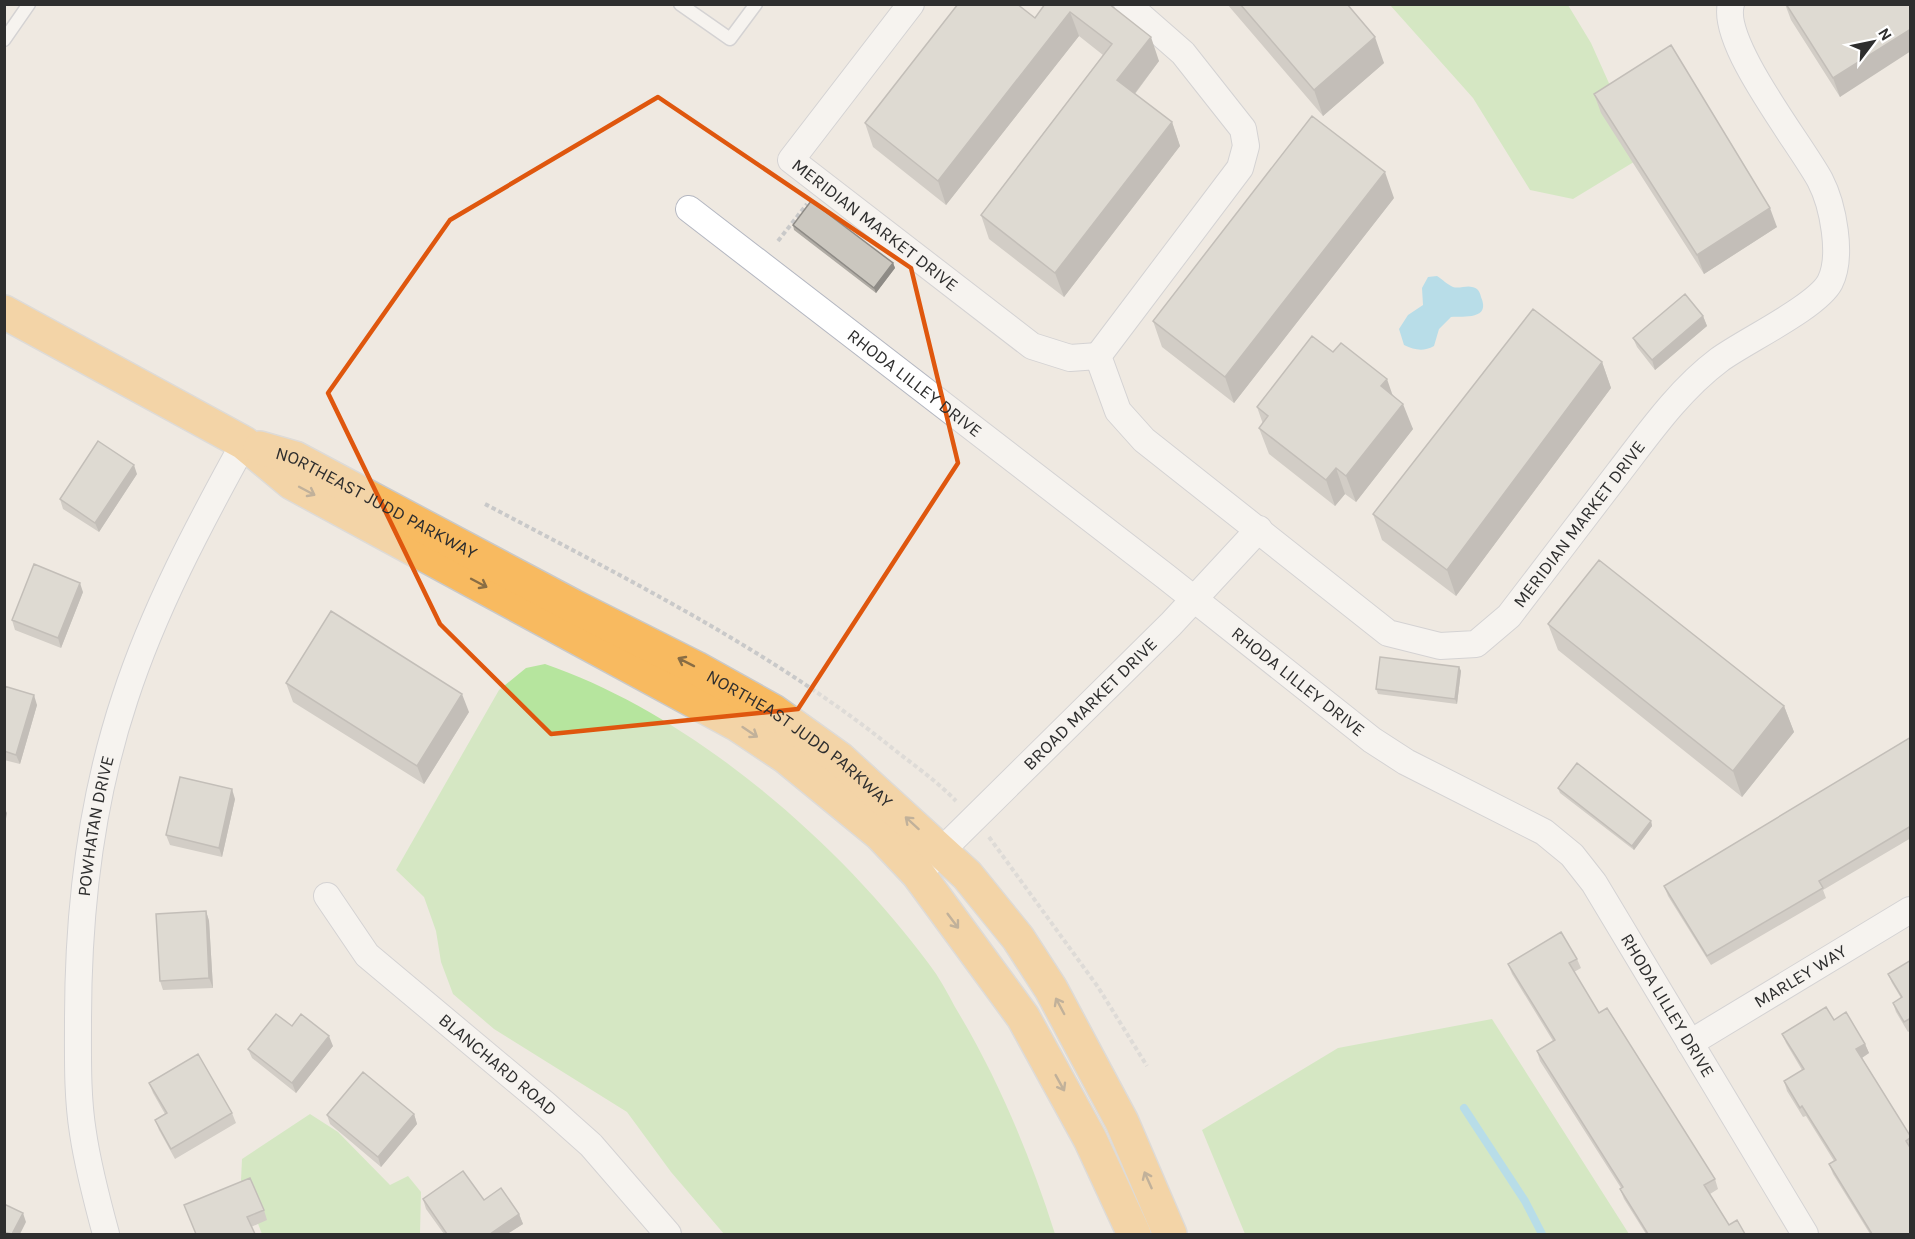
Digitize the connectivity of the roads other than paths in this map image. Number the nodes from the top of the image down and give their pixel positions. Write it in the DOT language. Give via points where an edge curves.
graph roads {
  1 [pos="29,4"];
  2 [pos="680,4"];
  3 [pos="756,4"];
  4 [pos="911,4"];
  5 [pos="1127,4"];
  6 [pos="1731,4"];
  7 [pos="4,40"];
  8 [pos="688,209"];
  9 [pos="4,312"];
  10 [pos="1098,356"];
  11 [pos="244,443"];
  12 [pos="1259,530"];
  13 [pos="1193,599"];
  14 [pos="942,850"];
  15 [pos="918,874"];
  16 [pos="327,896"];
  17 [pos="1911,910"];
  18 [pos="1690,1043"];
  19 [pos="106,1234"];
  20 [pos="668,1234"];
  21 [pos="1134,1234"];
  22 [pos="1170,1234"];
  23 [pos="1805,1234"];
  1 -- 7 [label="lane"];
  2 -- 3 [label="lane" via="730,39"];
  4 -- 10 [label="street, MERIDIAN MARKET DRIVE" via="791,159 1032,346 1070,358"];
  5 -- 10 [label="street" via="1183,53 1243,129 1246,146 1240,168"];
  6 -- 12 [label="street, MERIDIAN MARKET DRIVE" via="1733,30 1743,57 1821,182 1835,227 1830,282 1780,323 1719,361 1679,397 1509,616 1476,644 1440,646 1388,633"];
  8 -- 13 [label="street, RHODA LILLEY DRIVE"];
  9 -- 11 [label="highway, NORTHEAST JUDD PARKWAY"];
  10 -- 12 [label="street, MERIDIAN MARKET DRIVE" via="1118,411 1144,440"];
  14 -- 11 [label="highway, NORTHEAST JUDD PARKWAY, one-way" via="840,759 773,711 295,458"];
  11 -- 15 [label="highway, NORTHEAST JUDD PARKWAY, one-way" via="292,483 738,725 837,796"];
  11 -- 19 [label="street, POWHATAN DRIVE" via="177,572 129,685 110,745 89,842 78,958 78,1075 82,1132"];
  12 -- 13 [label="street, BROAD MARKET DRIVE"];
  13 -- 14 [label="street, BROAD MARKET DRIVE"];
  13 -- 18 [label="street, RHODA LILLEY DRIVE" via="1372,740 1406,762 1544,831 1572,855 1594,883"];
  14 -- 15 [label="street, BROAD MARKET DRIVE"];
  22 -- 14 [label="highway, NORTHEAST JUDD PARKWAY, one-way" via="1122,1122 1051,989 1018,938"];
  15 -- 21 [label="highway, NORTHEAST JUDD PARKWAY, one-way" via="1023,1017 1090,1139"];
  16 -- 20 [label="street, BLANCHARD ROAD" via="366,955 583,1138"];
  17 -- 18 [label="street, MARLEY WAY"];
  18 -- 23 [label="street, RHODA LILLEY DRIVE"];
}
